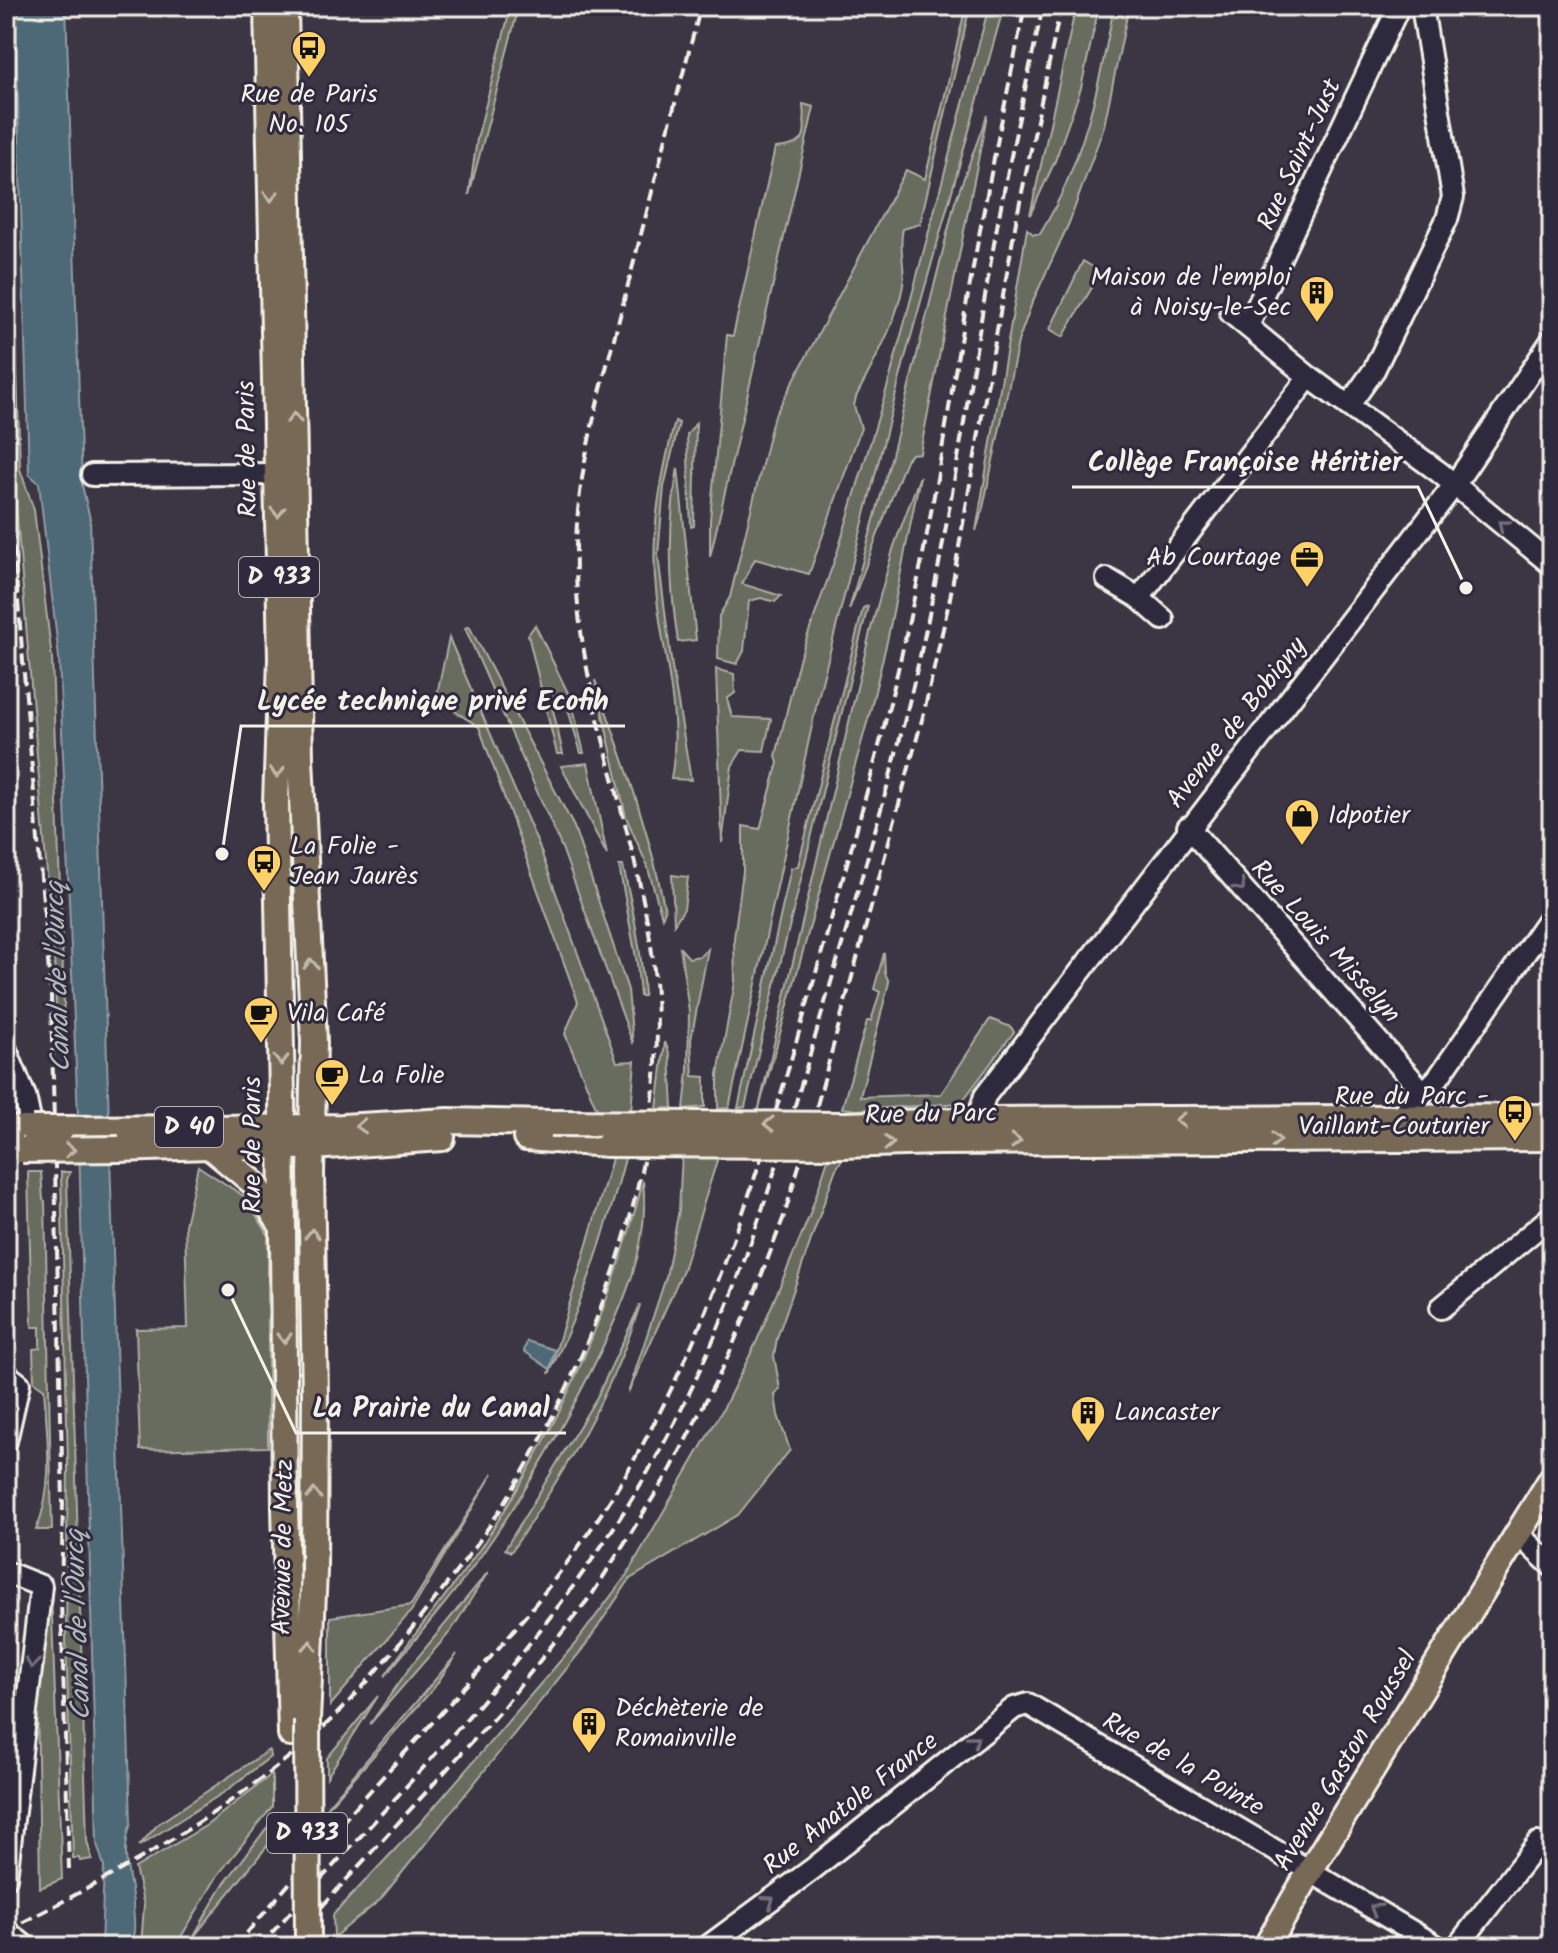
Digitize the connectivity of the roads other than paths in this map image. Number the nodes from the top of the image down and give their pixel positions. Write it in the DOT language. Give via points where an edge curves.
graph roads {
  1 [pos="267,6"];
  2 [pos="285,6"];
  3 [pos="1399,6"];
  4 [pos="1422,6"];
  5 [pos="1231,313"];
  6 [pos="1248,326"];
  7 [pos="1552,340"];
  8 [pos="1309,377"];
  9 [pos="1349,405"];
  10 [pos="277,474"];
  11 [pos="92,475"];
  12 [pos="1455,484"];
  13 [pos="1552,565"];
  14 [pos="1107,579"];
  15 [pos="1139,598"];
  16 [pos="1163,619"];
  17 [pos="1188,827"];
  18 [pos="1552,914"];
  19 [pos="6,1050"];
  20 [pos="1430,1085"];
  21 [pos="1552,1117"];
  22 [pos="1398,1118"];
  23 [pos="1454,1118"];
  24 [pos="6,1129"];
  25 [pos="977,1131"];
  26 [pos="281,1137"];
  27 [pos="312,1137"];
  28 [pos="1552,1138"];
  29 [pos="118,1139"];
  30 [pos="20,1143"];
  31 [pos="209,1146"];
  32 [pos="1552,1216"];
  33 [pos="282,1227"];
  34 [pos="1441,1308"];
  35 [pos="13,1379"];
  36 [pos="6,1441"];
  37 [pos="1552,1478"];
  38 [pos="1518,1534"];
  39 [pos="1552,1566"];
  40 [pos="6,1572"];
  41 [pos="1028,1704"];
  42 [pos="299,1727"];
  43 [pos="1538,1843"];
  44 [pos="1312,1871"];
  45 [pos="6,1878"];
  46 [pos="6,1931"];
  47 [pos="26,1947"];
  48 [pos="292,1947"];
  49 [pos="308,1947"];
  50 [pos="707,1947"];
  51 [pos="1266,1947"];
  52 [pos="1438,1947"];
  53 [pos="1457,1947"];
  1 -- 10 [label="main road, Rue de Paris / D 933, one-way"];
  27 -- 2 [label="main road, Rue de Paris / D 933, one-way"];
  3 -- 6 [label="street, Rue Saint-Just"];
  4 -- 9 [label="street" via="1453,197 1374,370"];
  5 -- 6 [label="street"];
  6 -- 8 [label="street"];
  7 -- 12 [label="street, Avenue de Bobigny"];
  8 -- 9 [label="street"];
  8 -- 15 [label="street"];
  9 -- 12 [label="street"];
  10 -- 11 [label="street"];
  10 -- 26 [label="main road, Rue de Paris / D 933, one-way"];
  13 -- 12 [label="street, one-way"];
  12 -- 17 [label="street, Avenue de Bobigny"];
  14 -- 15 [label="street"];
  15 -- 16 [label="street"];
  17 -- 20 [label="street, Rue Louis Misselyn, one-way"];
  17 -- 25 [label="street, Avenue de Bobigny" via="985,1096"];
  18 -- 20 [label="street"];
  19 -- 30 [label="street" via="25,1096"];
  20 -- 22 [label="street"];
  20 -- 23 [label="street" via="1440,1111"];
  21 -- 23 [label="main road, Rue du Parc / D 40"];
  22 -- 23 [label="main road, Rue du Parc / D 40"];
  22 -- 25 [label="main road, Rue du Parc / D 40, one-way"];
  24 -- 30 [label="main road, D 40"];
  25 -- 27 [label="main road, Rue du Parc / D 40, bridge" via="847,1125 550,1130 448,1121"];
  25 -- 28 [label="main road, Rue du Parc / D 40, one-way"];
  26 -- 27 [label="main road, D 40"];
  26 -- 29 [label="main road, D 40"];
  26 -- 31 [label="main road, D 40"];
  26 -- 33 [label="main road, Rue de Paris / D 933"];
  42 -- 27 [label="main road, Avenue de Metz / D 933, one-way" via="314,1572"];
  29 -- 30 [label="main road, D 40, bridge"];
  29 -- 31 [label="main road, D 40"];
  31 -- 33 [label="main road" via="255,1184"];
  32 -- 34 [label="street"];
  33 -- 42 [label="main road, Rue de Paris / D 933, one-way" via="285,1508"];
  35 -- 36 [label="street"];
  37 -- 38 [label="main road, Avenue Gaston Roussel"];
  38 -- 39 [label="street"];
  38 -- 44 [label="main road, Avenue Gaston Roussel"];
  40 -- 45 [label="street, one-way" via="41,1586"];
  41 -- 44 [label="street, Rue de la Pointe"];
  50 -- 41 [label="street, Rue Anatole France, one-way" via="1014,1708"];
  42 -- 48 [label="main road, Rue de Paris / D 933"];
  42 -- 49 [label="main road, Avenue de Metz / D 933, bridge"];
  43 -- 53 [label="street"];
  44 -- 51 [label="main road, Avenue Gaston Roussel"];
  52 -- 44 [label="street, Rue de la Pointe, one-way"];
  46 -- 47 [label="street"];
}
